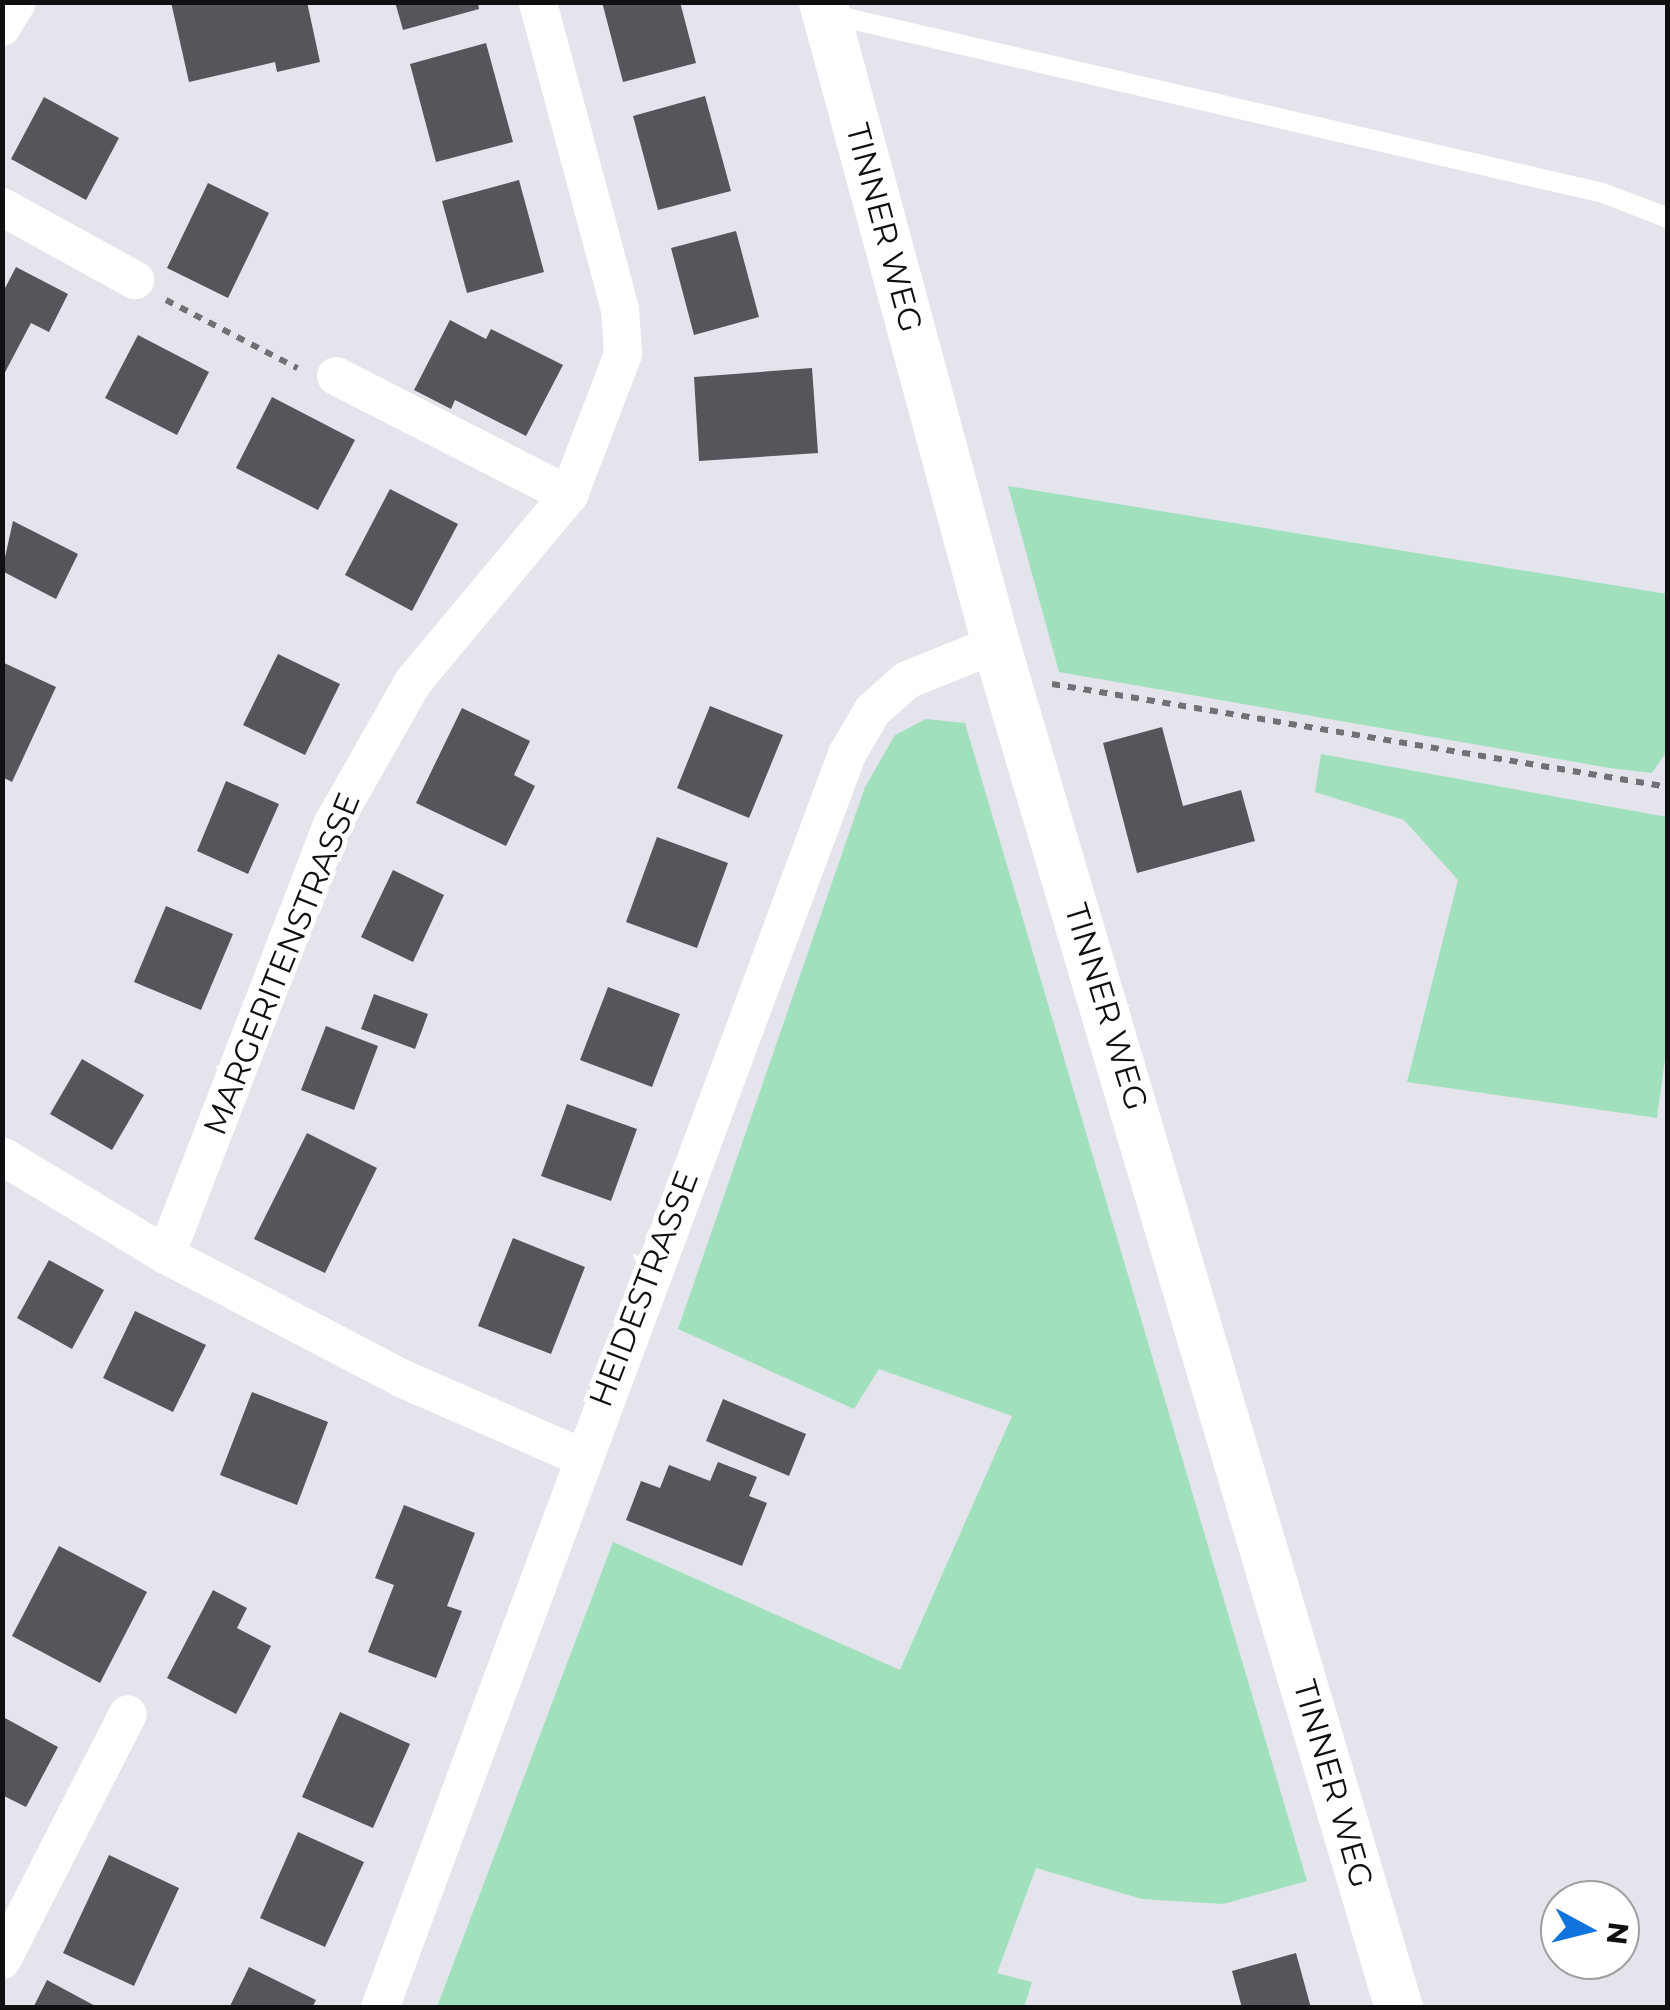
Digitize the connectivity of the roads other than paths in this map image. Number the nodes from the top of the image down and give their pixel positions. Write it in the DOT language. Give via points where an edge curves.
graph roads {
  1 [pos="17,2"];
  2 [pos="538,2"];
  3 [pos="825,8"];
  4 [pos="2,27"];
  5 [pos="2,207"];
  6 [pos="1668,218"];
  7 [pos="135,280"];
  8 [pos="336,376"];
  9 [pos="568,496"];
  10 [pos="1002,660"];
  11 [pos="2,1156"];
  12 [pos="166,1255"];
  13 [pos="581,1457"];
  14 [pos="128,1714"];
  15 [pos="2,1960"];
  16 [pos="380,2008"];
  17 [pos="1399,2008"];
  1 -- 4 [label="street"];
  2 -- 9 [label="street, MARGERITENSTRASSE" via="620,308 623,354"];
  3 -- 6 [label="lane" via="1603,194"];
  3 -- 10 [label="street, TINNER WEG"];
  5 -- 7 [label="street"];
  8 -- 9 [label="street"];
  9 -- 12 [label="street, MARGERITENSTRASSE" via="414,682 333,823"];
  10 -- 13 [label="street, HEIDESTRASSE" via="907,680 873,710 847,754"];
  10 -- 17 [label="street, TINNER WEG"];
  11 -- 12 [label="street"];
  12 -- 13 [label="street" via="401,1378"];
  13 -- 16 [label="street, HEIDESTRASSE"];
  14 -- 15 [label="street"];
}
